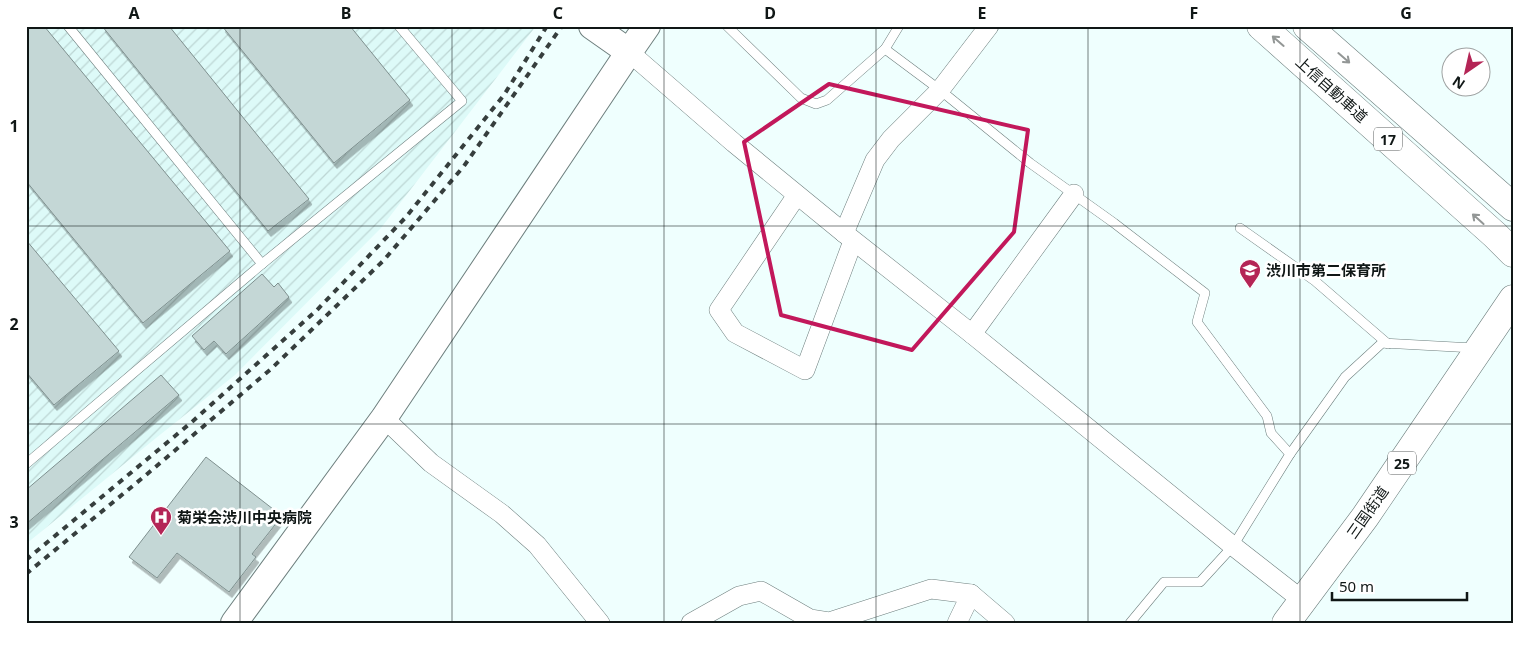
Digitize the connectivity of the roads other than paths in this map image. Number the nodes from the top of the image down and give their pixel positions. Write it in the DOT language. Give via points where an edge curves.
graph roads {
  1 [pos="68,26"];
  2 [pos="399,26"];
  3 [pos="592,26"];
  4 [pos="647,26"];
  5 [pos="727,26"];
  6 [pos="900,26"];
  7 [pos="989,26"];
  8 [pos="1261,26"];
  9 [pos="1307,26"];
  10 [pos="885,49"];
  11 [pos="630,52"];
  12 [pos="940,90"];
  13 [pos="1074,194"];
  14 [pos="797,195"];
  15 [pos="1513,207"];
  16 [pos="1240,228"];
  17 [pos="848,237"];
  18 [pos="1513,253"];
  19 [pos="262,264"];
  20 [pos="1513,299"];
  21 [pos="972,334"];
  22 [pos="1388,344"];
  23 [pos="1480,348"];
  24 [pos="384,418"];
  25 [pos="1290,454"];
  26 [pos="26,464"];
  27 [pos="1233,546"];
  28 [pos="971,594"];
  29 [pos="1302,600"];
  30 [pos="234,623"];
  31 [pos="600,623"];
  32 [pos="690,623"];
  33 [pos="957,623"];
  34 [pos="1005,623"];
  35 [pos="1130,623"];
  36 [pos="1286,623"];
  1 -- 19 [label="lane"];
  2 -- 19 [label="lane" via="462,101"];
  3 -- 11 [label="street"];
  4 -- 11 [label="street"];
  5 -- 10 [label="lane" via="801,98 816,104 827,100"];
  6 -- 10 [label="lane"];
  7 -- 12 [label="street"];
  18 -- 8 [label="main road, 上信自動車道 / 17, one-way"];
  9 -- 15 [label="main road, 上信自動車道 / 17, one-way"];
  10 -- 12 [label="lane"];
  11 -- 14 [label="street"];
  11 -- 24 [label="street"];
  12 -- 13 [label="lane"];
  12 -- 17 [label="street" via="891,139 875,160"];
  13 -- 21 [label="street"];
  13 -- 25 [label="lane" via="1205,294 1197,322 1266,416 1271,432"];
  14 -- 17 [label="street"];
  14 -- 17 [label="street" via="719,310 736,333 805,370"];
  16 -- 22 [label="lane" via="1315,281"];
  17 -- 21 [label="street"];
  19 -- 26 [label="lane"];
  20 -- 23 [label="main road, 三国街道 / 25"];
  21 -- 27 [label="street"];
  22 -- 23 [label="lane"];
  22 -- 25 [label="lane" via="1382,343 1345,377"];
  23 -- 29 [label="main road, 三国街道 / 25" via="1365,517"];
  24 -- 30 [label="street"];
  24 -- 31 [label="street" via="431,463 502,514 537,546"];
  25 -- 27 [label="lane"];
  27 -- 29 [label="street"];
  27 -- 35 [label="lane" via="1200,582 1164,582"];
  28 -- 32 [label="street" via="931,589 829,622 810,619 761,591 739,596"];
  28 -- 33 [label="street"];
  28 -- 34 [label="street"];
  29 -- 36 [label="main road, 三国街道 / 25"];
}
